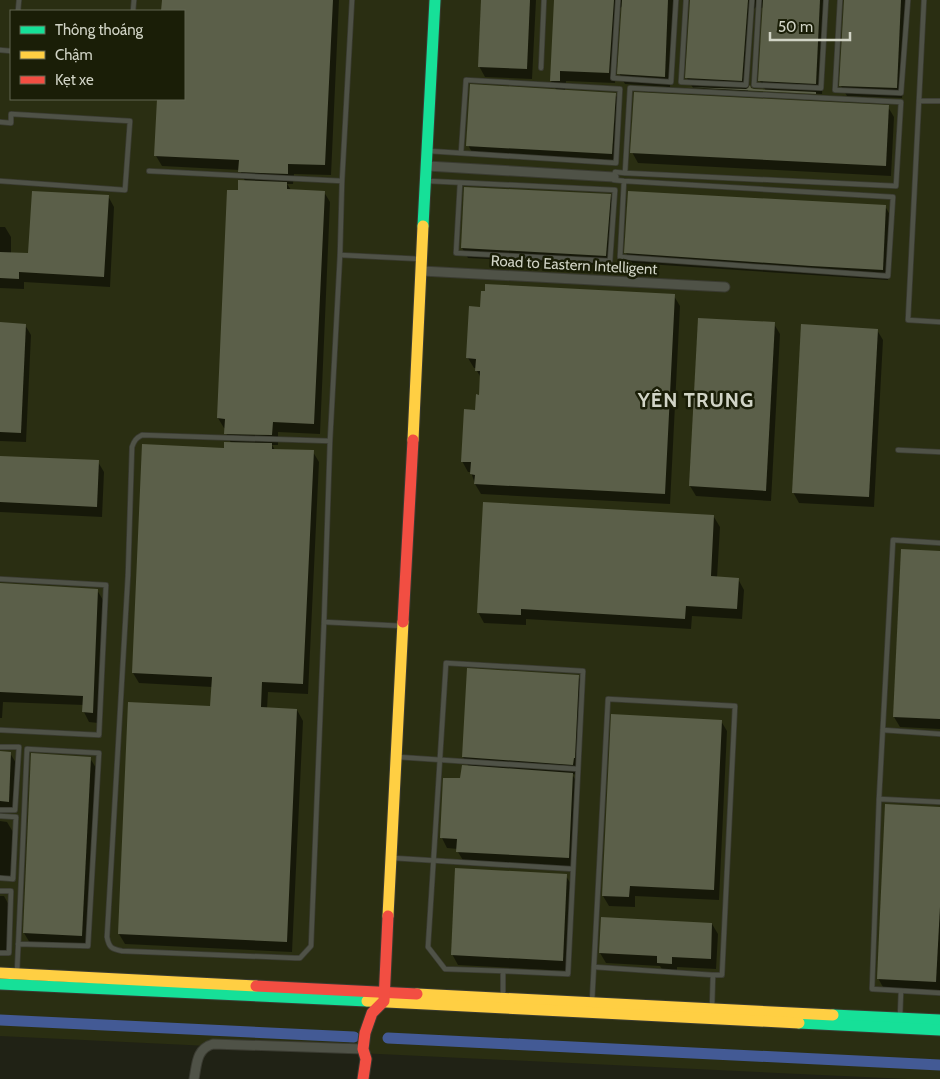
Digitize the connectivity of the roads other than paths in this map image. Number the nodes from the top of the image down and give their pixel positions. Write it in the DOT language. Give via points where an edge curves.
graph roads {
  1 [pos="352,0"];
  2 [pos="435,0"];
  3 [pos="544,0"];
  4 [pos="618,0"];
  5 [pos="676,0"];
  6 [pos="686,0"];
  7 [pos="752,0"];
  8 [pos="759,0"];
  9 [pos="826,0"];
  10 [pos="840,0"];
  11 [pos="908,0"];
  12 [pos="924,0"];
  13 [pos="541,68"];
  14 [pos="919,101"];
  15 [pos="940,101"];
  16 [pos="0,122"];
  17 [pos="428,150"];
  18 [pos="461,153"];
  19 [pos="427,166"];
  20 [pos="149,171"];
  21 [pos="625,173"];
  22 [pos="614,177"];
  23 [pos="624,180"];
  24 [pos="0,181"];
  25 [pos="342,181"];
  26 [pos="426,181"];
  27 [pos="460,183"];
  28 [pos="340,255"];
  29 [pos="422,265"];
  30 [pos="725,287"];
  31 [pos="940,322"];
  32 [pos="330,441"];
  33 [pos="898,450"];
  34 [pos="940,452"];
  35 [pos="940,543"];
  36 [pos="0,579"];
  37 [pos="324,622"];
  38 [pos="403,626"];
  39 [pos="0,730"];
  40 [pos="883,730"];
  41 [pos="940,734"];
  42 [pos="0,747"];
  43 [pos="396,757"];
  44 [pos="440,760"];
  45 [pos="578,769"];
  46 [pos="880,799"];
  47 [pos="940,802"];
  48 [pos="0,810"];
  49 [pos="0,816"];
  50 [pos="391,858"];
  51 [pos="433,861"];
  52 [pos="573,869"];
  53 [pos="0,878"];
  54 [pos="0,890"];
  55 [pos="18,944"];
  56 [pos="0,952"];
  57 [pos="594,967"];
  58 [pos="503,971"];
  59 [pos="0,973"];
  60 [pos="17,974"];
  61 [pos="713,975"];
  62 [pos="0,984"];
  63 [pos="901,991"];
  64 [pos="940,993"];
  65 [pos="384,997"];
  66 [pos="503,998"];
  67 [pos="592,1002"];
  68 [pos="712,1008"];
  69 [pos="900,1018"];
  70 [pos="940,1020"];
  71 [pos="940,1030"];
  72 [pos="363,1049"];
  73 [pos="194,1079"];
  74 [pos="363,1079"];
  1 -- 25 [label="lane"];
  2 -- 17 [label="street"];
  3 -- 13 [label="lane"];
  4 -- 5 [label="lane" via="613,78 671,82"];
  6 -- 7 [label="lane" via="681,82 746,85"];
  8 -- 9 [label="lane" via="754,84 821,88"];
  10 -- 11 [label="lane" via="835,90 901,93"];
  12 -- 14 [label="lane"];
  14 -- 15 [label="lane"];
  14 -- 31 [label="lane" via="908,320"];
  16 -- 24 [label="lane" via="11,123 11,114 130,121 125,190"];
  17 -- 18 [label="lane"];
  17 -- 19 [label="street"];
  18 -- 18 [label="lane" via="616,163 620,89 466,80"];
  19 -- 22 [label="street"];
  19 -- 26 [label="street"];
  20 -- 25 [label="lane"];
  21 -- 21 [label="lane" via="896,186 901,102 630,88"];
  21 -- 22 [label="lane" via="614,172"];
  22 -- 23 [label="lane" via="614,180"];
  23 -- 23 [label="lane" via="893,197 888,276 620,257"];
  25 -- 28 [label="lane"];
  26 -- 27 [label="lane"];
  26 -- 29 [label="street"];
  27 -- 27 [label="lane" via="615,190 610,261 456,253"];
  28 -- 29 [label="lane"];
  28 -- 32 [label="lane"];
  29 -- 30 [label="street, Road to Eastern Intelligent"];
  29 -- 38 [label="street"];
  32 -- 37 [label="lane"];
  32 -- 37 [label="lane" via="142,435 132,447 128,585 107,937 113,949 300,958 311,946"];
  33 -- 34 [label="lane"];
  35 -- 40 [label="lane" via="893,540"];
  36 -- 39 [label="lane" via="106,585 100,735"];
  37 -- 38 [label="lane"];
  38 -- 43 [label="street"];
  40 -- 41 [label="lane"];
  40 -- 46 [label="lane"];
  42 -- 48 [label="lane" via="19,747 15,810"];
  43 -- 44 [label="lane"];
  43 -- 50 [label="street"];
  44 -- 45 [label="lane"];
  44 -- 45 [label="lane" via="446,663 583,671"];
  44 -- 51 [label="lane"];
  45 -- 52 [label="lane"];
  46 -- 47 [label="lane"];
  46 -- 63 [label="lane" via="872,989"];
  49 -- 53 [label="lane" via="16,817 13,879"];
  50 -- 51 [label="lane"];
  50 -- 65 [label="street"];
  51 -- 52 [label="lane"];
  51 -- 58 [label="lane" via="428,947 445,970"];
  52 -- 58 [label="lane" via="568,974"];
  54 -- 56 [label="lane" via="11,891 9,953"];
  55 -- 55 [label="lane" via="27,749 99,753 88,946"];
  55 -- 60 [label="lane"];
  57 -- 61 [label="lane"];
  57 -- 61 [label="lane" via="608,699 735,706 722,975"];
  57 -- 67 [label="lane"];
  58 -- 66 [label="lane"];
  59 -- 60 [label="street"];
  60 -- 65 [label="street"];
  61 -- 68 [label="lane"];
  62 -- 65 [label="street"];
  63 -- 64 [label="lane"];
  63 -- 69 [label="lane"];
  65 -- 66 [label="street"];
  65 -- 71 [label="street"];
  65 -- 72 [label="street" via="372,1013 364,1033"];
  66 -- 67 [label="street"];
  67 -- 68 [label="street"];
  68 -- 69 [label="street"];
  69 -- 70 [label="street"];
  72 -- 73 [label="street" via="213,1044 202,1050"];
  72 -- 74 [label="street" via="366,1059"];
}
